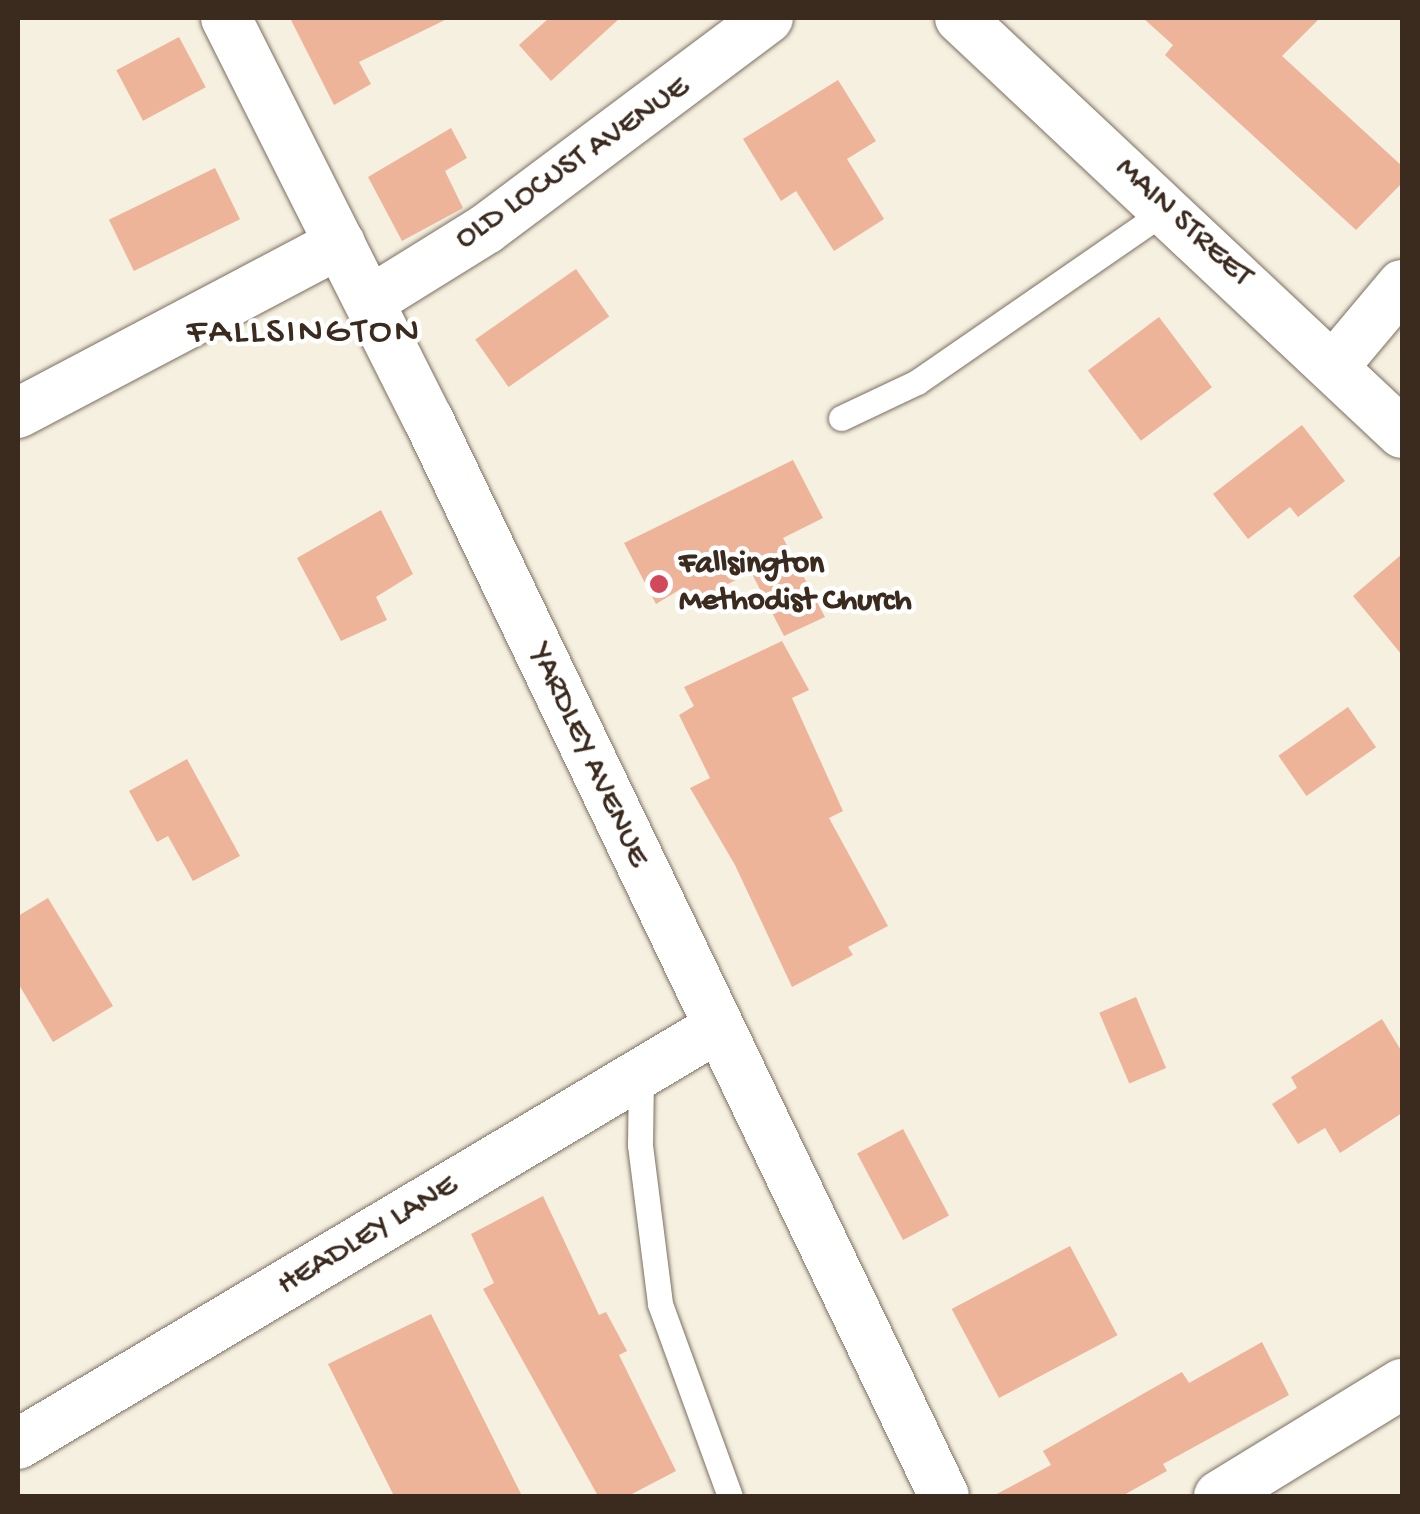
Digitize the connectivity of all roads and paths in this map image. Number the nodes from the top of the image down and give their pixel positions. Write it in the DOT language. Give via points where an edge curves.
graph roads {
  1 [pos="226,18"];
  2 [pos="768,18"];
  3 [pos="960,18"];
  4 [pos="1169,208"];
  5 [pos="340,243"];
  6 [pos="1402,284"];
  7 [pos="370,301"];
  8 [pos="1334,366"];
  9 [pos="18,413"];
  10 [pos="841,418"];
  11 [pos="1402,432"];
  12 [pos="718,1028"];
  13 [pos="640,1074"];
  14 [pos="1402,1384"];
  15 [pos="18,1444"];
  16 [pos="730,1496"];
  17 [pos="944,1496"];
  18 [pos="1219,1496"];
  1 -- 5 [label="street, YARDLEY AVENUE"];
  2 -- 7 [label="street, OLD LOCUST AVENUE" via="486,229"];
  3 -- 4 [label="street, MAIN STREET"];
  4 -- 8 [label="street, MAIN STREET"];
  4 -- 10 [label="lane" via="917,382"];
  5 -- 7 [label="street, YARDLEY AVENUE"];
  5 -- 9 [label="street"];
  6 -- 8 [label="street"];
  7 -- 12 [label="street, YARDLEY AVENUE"];
  8 -- 11 [label="street, MAIN STREET"];
  12 -- 13 [label="street, HEADLEY LANE"];
  12 -- 17 [label="street, YARDLEY AVENUE"];
  13 -- 15 [label="street, HEADLEY LANE"];
  13 -- 16 [label="lane" via="640,1145 660,1304"];
  14 -- 18 [label="street"];
}
